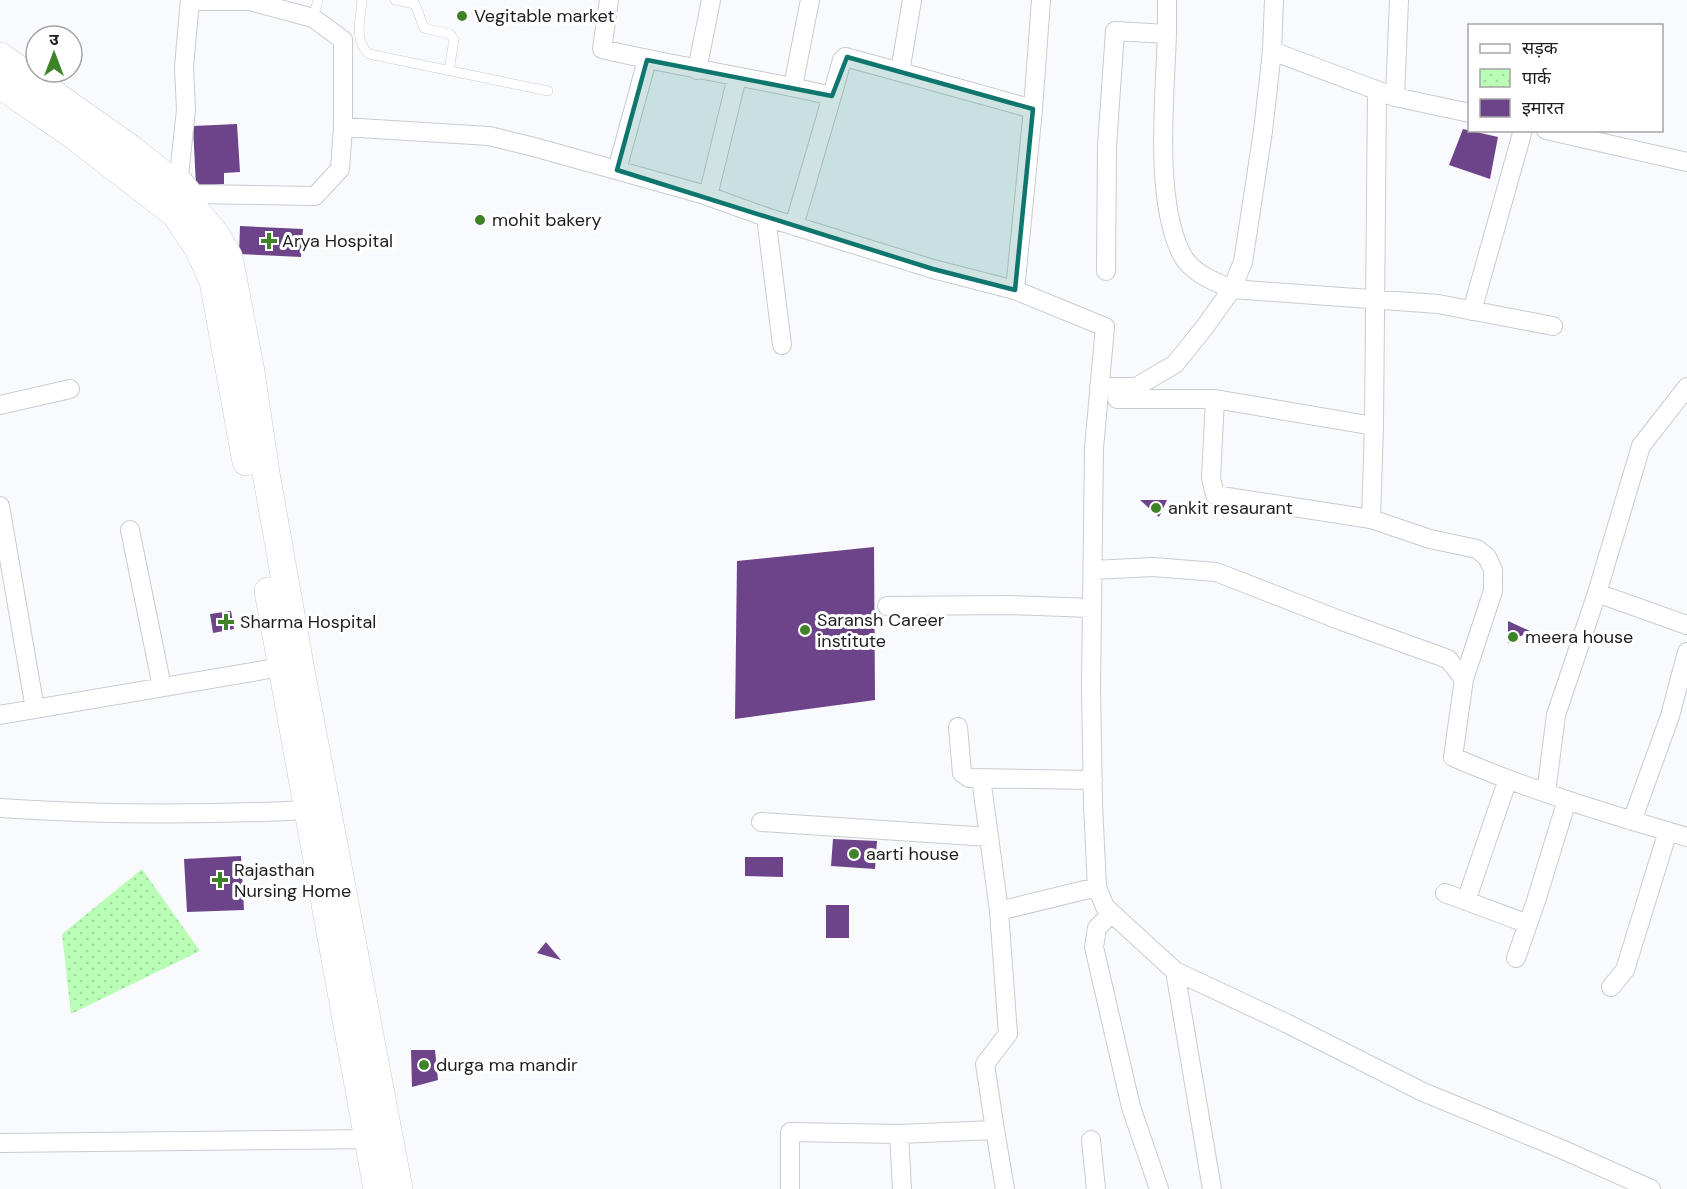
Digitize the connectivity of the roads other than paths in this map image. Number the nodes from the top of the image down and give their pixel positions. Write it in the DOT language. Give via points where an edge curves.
graph roads {
  1 [pos="190,0"];
  2 [pos="362,0"];
  3 [pos="395,0"];
  4 [pos="609,0"];
  5 [pos="711,0"];
  6 [pos="810,0"];
  7 [pos="912,0"];
  8 [pos="1041,0"];
  9 [pos="1167,0"];
  10 [pos="1275,0"];
  11 [pos="1399,0"];
  12 [pos="316,9"];
  13 [pos="1167,34"];
  14 [pos="1272,51"];
  15 [pos="0,56"];
  16 [pos="647,60"];
  17 [pos="449,70"];
  18 [pos="697,70"];
  19 [pos="900,72"];
  20 [pos="737,77"];
  21 [pos="0,85"];
  22 [pos="793,86"];
  23 [pos="1377,90"];
  24 [pos="548,91"];
  25 [pos="832,96"];
  26 [pos="1395,97"];
  27 [pos="1033,109"];
  28 [pos="1468,114"];
  29 [pos="343,127"];
  30 [pos="1522,132"];
  31 [pos="1555,132"];
  32 [pos="1687,162"];
  33 [pos="617,170"];
  34 [pos="708,196"];
  35 [pos="186,203"];
  36 [pos="766,217"];
  37 [pos="794,225"];
  38 [pos="1106,271"];
  39 [pos="1232,289"];
  40 [pos="1015,290"];
  41 [pos="1375,300"];
  42 [pos="1472,311"];
  43 [pos="1552,326"];
  44 [pos="782,345"];
  45 [pos="1687,387"];
  46 [pos="70,389"];
  47 [pos="1098,393"];
  48 [pos="1215,399"];
  49 [pos="0,405"];
  50 [pos="1374,426"];
  51 [pos="0,506"];
  52 [pos="1371,519"];
  53 [pos="130,530"];
  54 [pos="1092,570"];
  55 [pos="1597,593"];
  56 [pos="887,606"];
  57 [pos="1092,608"];
  58 [pos="1687,625"];
  59 [pos="1687,652"];
  60 [pos="281,667"];
  61 [pos="1464,679"];
  62 [pos="162,687"];
  63 [pos="35,709"];
  64 [pos="0,715"];
  65 [pos="958,727"];
  66 [pos="981,778"];
  67 [pos="1508,779"];
  68 [pos="1093,780"];
  69 [pos="1546,793"];
  70 [pos="1567,800"];
  71 [pos="0,808"];
  72 [pos="308,810"];
  73 [pos="1632,821"];
  74 [pos="761,822"];
  75 [pos="1668,831"];
  76 [pos="989,837"];
  77 [pos="1687,837"];
  78 [pos="1097,887"];
  79 [pos="1445,893"];
  80 [pos="1466,901"];
  81 [pos="999,911"];
  82 [pos="1112,913"];
  83 [pos="1528,924"];
  84 [pos="1515,958"];
  85 [pos="1175,971"];
  86 [pos="1611,987"];
  87 [pos="995,1130"];
  88 [pos="899,1134"];
  89 [pos="378,1139"];
  90 [pos="1091,1140"];
  91 [pos="0,1143"];
  92 [pos="377,1189"];
  93 [pos="399,1189"];
  94 [pos="790,1189"];
  95 [pos="902,1189"];
  96 [pos="1005,1189"];
  97 [pos="1096,1189"];
  98 [pos="1159,1189"];
  99 [pos="1212,1189"];
  100 [pos="1651,1189"];
  1 -- 12 [label="street" via="250,1"];
  1 -- 35 [label="street" via="179,175"];
  2 -- 17 [label="lane" via="359,40 369,54"];
  3 -- 17 [label="lane" via="415,4 424,28 450,33 454,40"];
  4 -- 16 [label="street" via="602,49"];
  5 -- 18 [label="street"];
  6 -- 22 [label="street"];
  7 -- 19 [label="street"];
  8 -- 27 [label="street"];
  9 -- 13 [label="street"];
  10 -- 14 [label="street"];
  11 -- 26 [label="street"];
  12 -- 29 [label="street" via="343,40"];
  13 -- 38 [label="street" via="1115,31 1107,146"];
  13 -- 39 [label="street" via="1164,151 1168,215 1181,255 1203,277"];
  14 -- 23 [label="street"];
  14 -- 39 [label="street" via="1243,262"];
  15 -- 35 [label="main road" via="133,150 170,180"];
  16 -- 18 [label="street"];
  16 -- 33 [label="street"];
  17 -- 24 [label="lane"];
  18 -- 20 [label="street"];
  19 -- 25 [label="street" via="845,57"];
  19 -- 27 [label="street"];
  20 -- 22 [label="street"];
  20 -- 34 [label="street"];
  21 -- 35 [label="main road" via="74,136"];
  22 -- 25 [label="street"];
  23 -- 26 [label="street"];
  23 -- 41 [label="street"];
  25 -- 37 [label="street"];
  26 -- 28 [label="street"];
  27 -- 40 [label="street"];
  29 -- 33 [label="street" via="489,136"];
  29 -- 35 [label="street" via="340,170 315,196"];
  30 -- 42 [label="street"];
  31 -- 32 [label="street"];
  33 -- 34 [label="street"];
  34 -- 36 [label="street"];
  35 -- 60 [label="main road" via="199,250 213,281"];
  35 -- 89 [label="main road" via="214,232 229,257"];
  36 -- 37 [label="street"];
  36 -- 44 [label="street"];
  37 -- 40 [label="street"];
  39 -- 41 [label="street"];
  39 -- 47 [label="street" via="1175,364 1136,387"];
  40 -- 47 [label="street" via="1105,327"];
  41 -- 42 [label="street" via="1438,304"];
  41 -- 50 [label="street"];
  42 -- 43 [label="street"];
  45 -- 55 [label="street" via="1641,446"];
  46 -- 49 [label="street"];
  47 -- 48 [label="street"];
  47 -- 54 [label="street"];
  48 -- 50 [label="street"];
  48 -- 52 [label="street" via="1211,478 1215,495"];
  50 -- 52 [label="street"];
  51 -- 63 [label="street"];
  52 -- 61 [label="street" via="1430,539 1477,549 1487,557 1493,570 1492,591"];
  53 -- 62 [label="street"];
  54 -- 57 [label="street"];
  54 -- 61 [label="street" via="1153,567 1216,572 1448,659"];
  55 -- 58 [label="street"];
  55 -- 69 [label="street" via="1556,715"];
  56 -- 57 [label="street"];
  57 -- 68 [label="street"];
  59 -- 73 [label="street" via="1670,716"];
  60 -- 62 [label="street"];
  60 -- 72 [label="main road"];
  61 -- 67 [label="street" via="1453,757"];
  62 -- 63 [label="street"];
  63 -- 64 [label="street"];
  65 -- 66 [label="street" via="962,773 969,778"];
  66 -- 68 [label="street"];
  66 -- 76 [label="street"];
  67 -- 69 [label="street"];
  67 -- 80 [label="street"];
  68 -- 78 [label="street"];
  69 -- 70 [label="street"];
  70 -- 73 [label="street"];
  70 -- 83 [label="street"];
  71 -- 72 [label="street" via="157,813"];
  72 -- 89 [label="main road"];
  73 -- 75 [label="street"];
  74 -- 76 [label="street"];
  75 -- 77 [label="street"];
  75 -- 86 [label="street" via="1625,970"];
  76 -- 81 [label="street"];
  78 -- 81 [label="street"];
  78 -- 82 [label="street"];
  79 -- 80 [label="street"];
  80 -- 83 [label="street"];
  81 -- 87 [label="street" via="1008,1034 984,1064"];
  82 -- 85 [label="street"];
  82 -- 98 [label="street" via="1097,928 1094,947 1131,1107"];
  83 -- 84 [label="street"];
  85 -- 99 [label="street"];
  85 -- 100 [label="street" via="1423,1092"];
  87 -- 88 [label="street"];
  87 -- 96 [label="street"];
  88 -- 94 [label="street" via="790,1132"];
  88 -- 95 [label="street"];
  89 -- 91 [label="street"];
  89 -- 92 [label="main road"];
  89 -- 93 [label="main road"];
  90 -- 97 [label="street"];
}
